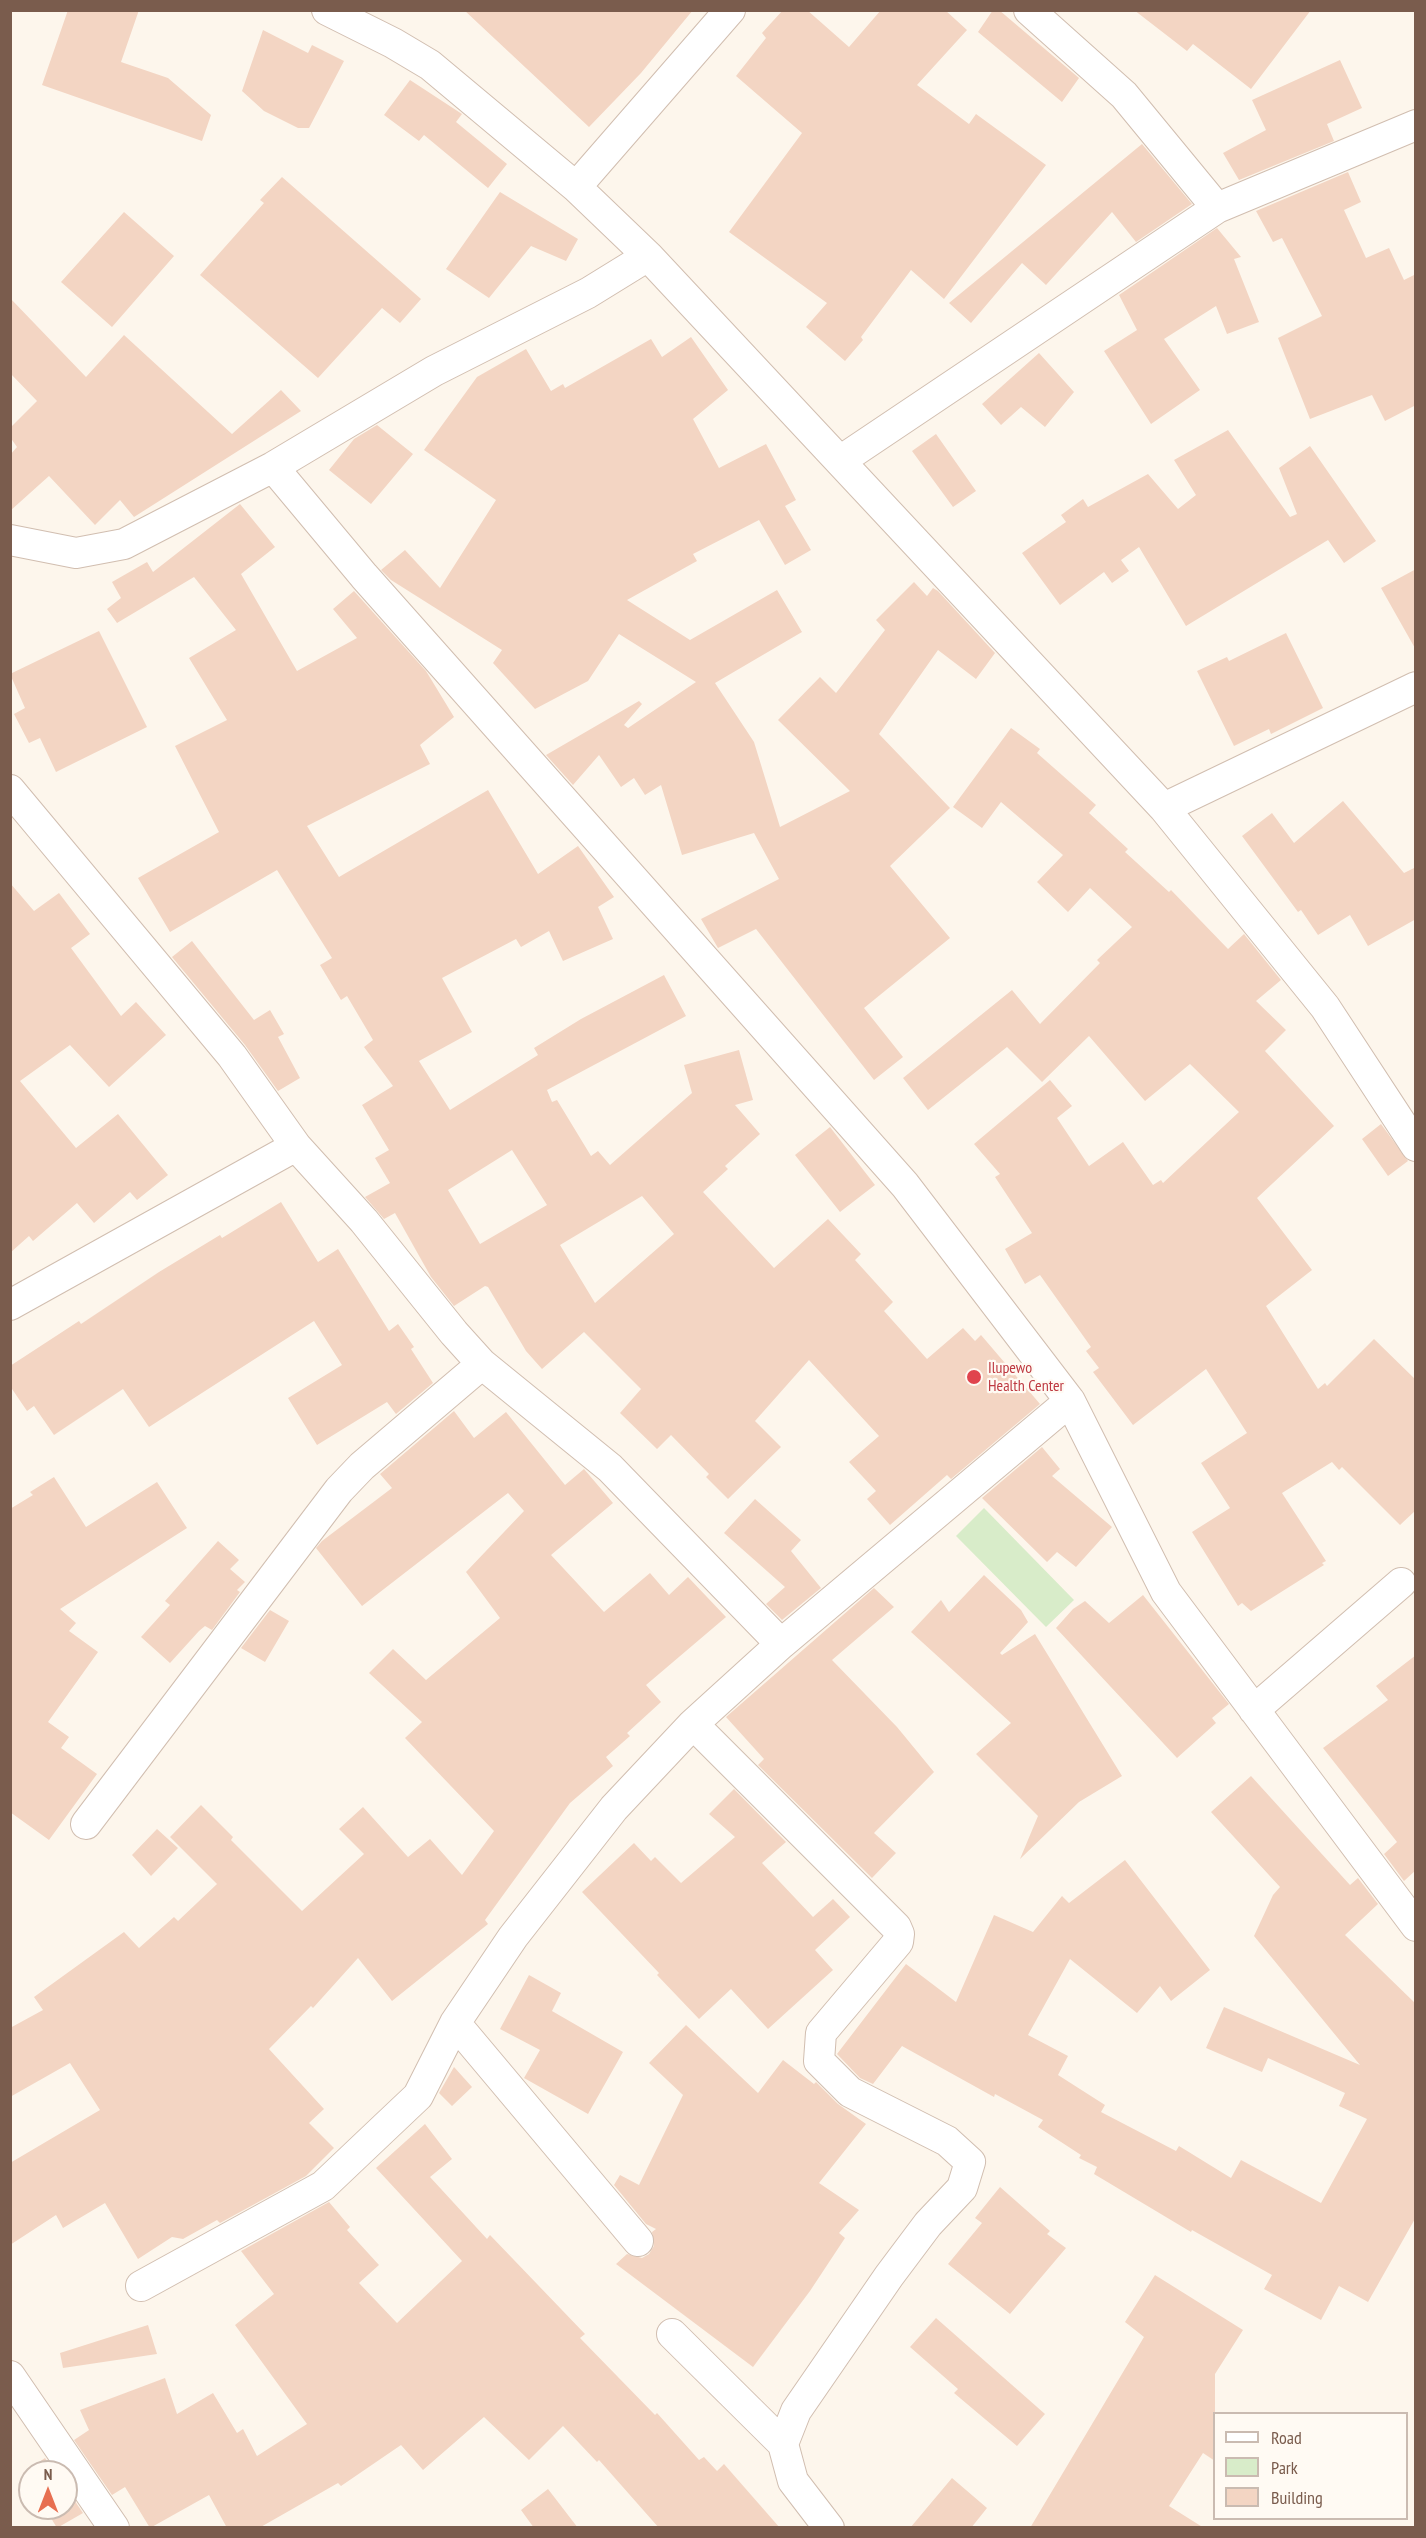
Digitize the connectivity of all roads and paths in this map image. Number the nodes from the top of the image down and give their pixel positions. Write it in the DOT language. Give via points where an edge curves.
graph roads {
  1 [pos="327,10"];
  2 [pos="730,10"];
  3 [pos="1029,10"];
  4 [pos="1416,125"];
  5 [pos="576,187"];
  6 [pos="1217,208"];
  7 [pos="648,256"];
  8 [pos="840,461"];
  9 [pos="273,467"];
  10 [pos="10,540"];
  11 [pos="1416,687"];
  12 [pos="10,790"];
  13 [pos="1164,808"];
  14 [pos="296,1146"];
  15 [pos="1416,1146"];
  16 [pos="10,1305"];
  17 [pos="483,1364"];
  18 [pos="1070,1401"];
  19 [pos="1401,1583"];
  20 [pos="781,1644"];
  21 [pos="1254,1710"];
  22 [pos="693,1724"];
  23 [pos="86,1824"];
  24 [pos="1416,1926"];
  25 [pos="455,2023"];
  26 [pos="638,2241"];
  27 [pos="141,2286"];
  28 [pos="672,2334"];
  29 [pos="10,2376"];
  30 [pos="783,2444"];
  31 [pos="114,2528"];
  32 [pos="829,2528"];
  1 -- 5 [label="street" via="430,65"];
  2 -- 5 [label="street"];
  3 -- 6 [label="street" via="1124,95"];
  4 -- 6 [label="street"];
  5 -- 7 [label="street"];
  6 -- 8 [label="street"];
  7 -- 8 [label="street"];
  7 -- 9 [label="street" via="588,293 434,371"];
  8 -- 13 [label="street"];
  9 -- 10 [label="street" via="124,544 76,553"];
  9 -- 18 [label="street" via="364,576 905,1185"];
  11 -- 13 [label="street"];
  12 -- 14 [label="street" via="231,1056"];
  13 -- 15 [label="street" via="1325,1008"];
  14 -- 16 [label="street"];
  14 -- 17 [label="street"];
  17 -- 20 [label="street" via="610,1468"];
  17 -- 23 [label="street" via="339,1490"];
  18 -- 20 [label="street"];
  18 -- 21 [label="street" via="1166,1592"];
  19 -- 21 [label="street"];
  20 -- 22 [label="street"];
  21 -- 24 [label="street"];
  22 -- 25 [label="street" via="614,1808 513,1937"];
  22 -- 30 [label="street" via="896,1927 898,1942 821,2033 819,2061 850,2092 947,2140 970,2162 962,2188 928,2224 889,2276 796,2411"];
  25 -- 26 [label="street"];
  25 -- 27 [label="street" via="418,2096 324,2186"];
  28 -- 30 [label="street"];
  29 -- 31 [label="street"];
  30 -- 32 [label="street" via="793,2481"];
}
